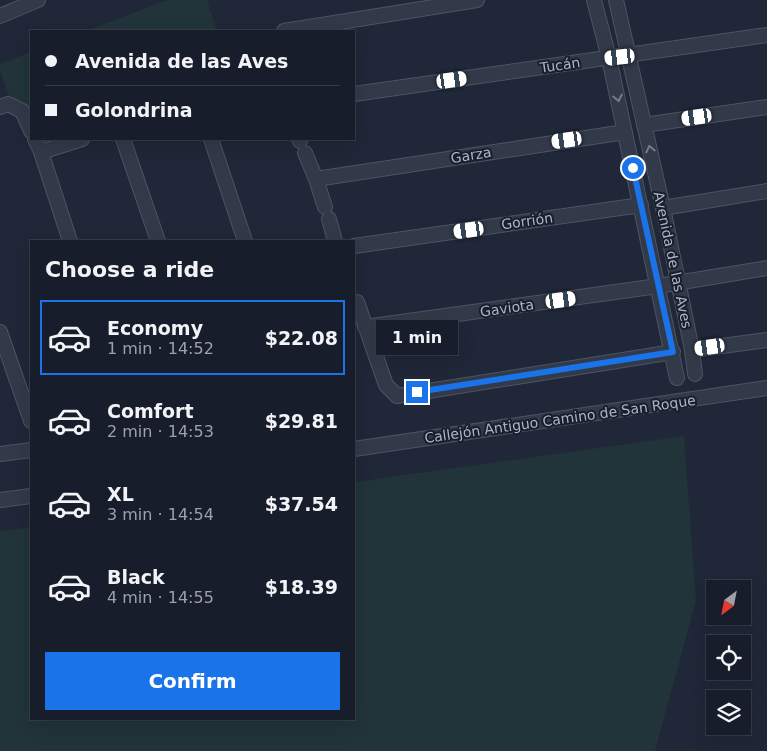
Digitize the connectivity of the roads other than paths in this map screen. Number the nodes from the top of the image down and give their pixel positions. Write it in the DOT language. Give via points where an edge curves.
graph roads {
  1 [pos="38,0"];
  2 [pos="477,0"];
  3 [pos="594,0"];
  4 [pos="616,0"];
  5 [pos="0,16"];
  6 [pos="290,30"];
  7 [pos="767,35"];
  8 [pos="630,56"];
  9 [pos="609,58"];
  10 [pos="355,94"];
  11 [pos="0,107"];
  12 [pos="767,107"];
  13 [pos="644,125"];
  14 [pos="30,129"];
  15 [pos="625,132"];
  16 [pos="35,140"];
  17 [pos="79,140"];
  18 [pos="123,140"];
  19 [pos="211,140"];
  20 [pos="302,144"];
  21 [pos="41,152"];
  22 [pos="316,179"];
  23 [pos="767,191"];
  24 [pos="641,205"];
  25 [pos="663,208"];
  26 [pos="70,240"];
  27 [pos="158,240"];
  28 [pos="245,240"];
  29 [pos="335,240"];
  30 [pos="355,246"];
  31 [pos="767,268"];
  32 [pos="678,282"];
  33 [pos="658,286"];
  34 [pos="357,302"];
  35 [pos="366,327"];
  36 [pos="0,332"];
  37 [pos="767,340"];
  38 [pos="692,350"];
  39 [pos="673,352"];
  40 [pos="695,374"];
  41 [pos="677,378"];
  42 [pos="767,388"];
  43 [pos="30,418"];
  44 [pos="355,449"];
  45 [pos="30,450"];
  46 [pos="0,454"];
  47 [pos="30,496"];
  48 [pos="0,500"];
  1 -- 5 [label="street"];
  2 -- 6 [label="street"];
  3 -- 9 [label="street, Avenida de las Aves"];
  4 -- 8 [label="street, Avenida de las Aves"];
  7 -- 8 [label="street, Tucán"];
  8 -- 9 [label="street, Tucán"];
  8 -- 13 [label="street, Avenida de las Aves"];
  9 -- 10 [label="street, Tucán"];
  9 -- 15 [label="street, Avenida de las Aves, one-way"];
  11 -- 14 [label="street" via="8,104 22,111"];
  12 -- 13 [label="street"];
  25 -- 13 [label="street, Avenida de las Aves, one-way"];
  15 -- 22 [label="street, Garza"];
  15 -- 24 [label="street, Avenida de las Aves"];
  16 -- 21 [label="street"];
  17 -- 21 [label="street"];
  18 -- 27 [label="street"];
  19 -- 28 [label="street"];
  20 -- 22 [label="street"];
  21 -- 26 [label="street"];
  22 -- 29 [label="street"];
  23 -- 25 [label="street"];
  24 -- 30 [label="street, Gorrión"];
  24 -- 33 [label="street, Avenida de las Aves"];
  25 -- 32 [label="street, Avenida de las Aves"];
  31 -- 32 [label="street, Gaviota"];
  32 -- 33 [label="street, Gaviota"];
  32 -- 38 [label="street, Avenida de las Aves"];
  33 -- 35 [label="street, Gaviota"];
  33 -- 39 [label="street, Avenida de las Aves"];
  34 -- 35 [label="street"];
  35 -- 39 [label="street" via="386,385 398,396"];
  36 -- 43 [label="street"];
  37 -- 38 [label="street"];
  38 -- 40 [label="street, Avenida de las Aves"];
  39 -- 41 [label="street, Avenida de las Aves"];
  42 -- 44 [label="street, Callejón Antiguo Camino de San Roque"];
  45 -- 46 [label="street"];
  47 -- 48 [label="street"];
}
